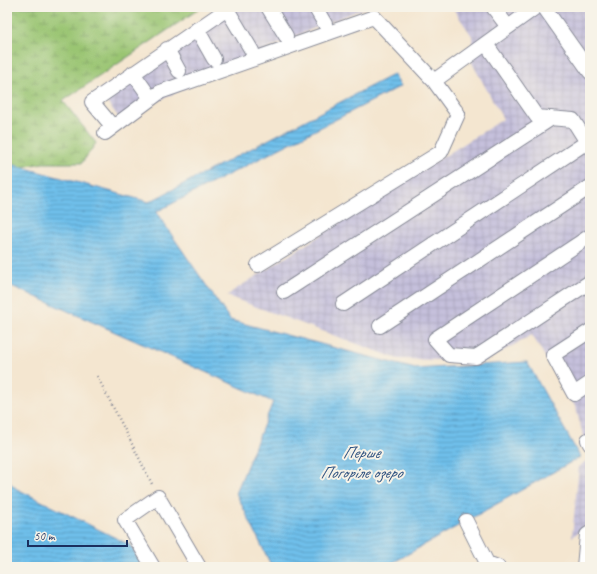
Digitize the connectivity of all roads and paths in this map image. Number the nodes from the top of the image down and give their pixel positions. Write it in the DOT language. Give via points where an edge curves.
graph roads {
  1 [pos="268,7"];
  2 [pos="315,7"];
  3 [pos="493,7"];
  4 [pos="536,7"];
  5 [pos="544,7"];
  6 [pos="229,8"];
  7 [pos="325,24"];
  8 [pos="508,27"];
  9 [pos="197,29"];
  10 [pos="286,36"];
  11 [pos="486,44"];
  12 [pos="167,49"];
  13 [pos="252,51"];
  14 [pos="214,59"];
  15 [pos="180,71"];
  16 [pos="590,72"];
  17 [pos="133,73"];
  18 [pos="434,81"];
  19 [pos="147,93"];
  20 [pos="552,118"];
  21 [pos="588,144"];
  22 [pos="590,188"];
  23 [pos="590,236"];
  24 [pos="258,265"];
  25 [pos="590,282"];
  26 [pos="284,292"];
  27 [pos="343,304"];
  28 [pos="380,326"];
  29 [pos="590,331"];
  30 [pos="97,376"];
  31 [pos="590,383"];
  32 [pos="590,439"];
  33 [pos="590,444"];
  34 [pos="158,497"];
  35 [pos="466,521"];
  36 [pos="590,533"];
  37 [pos="153,567"];
  38 [pos="199,567"];
  39 [pos="498,567"];
  40 [pos="584,567"];
  1 -- 10 [label="lane"];
  2 -- 7 [label="lane"];
  3 -- 8 [label="lane"];
  4 -- 8 [label="lane"];
  5 -- 16 [label="lane"];
  6 -- 9 [label="lane"];
  6 -- 13 [label="lane"];
  8 -- 11 [label="lane"];
  9 -- 12 [label="lane"];
  9 -- 14 [label="lane"];
  11 -- 18 [label="lane"];
  11 -- 20 [label="lane" via="537,117"];
  12 -- 15 [label="lane"];
  12 -- 17 [label="lane"];
  17 -- 18 [label="lane" via="92,102 109,130 160,92 374,17"];
  17 -- 19 [label="lane"];
  18 -- 24 [label="lane" via="458,114 441,152"];
  20 -- 21 [label="lane" via="573,120"];
  20 -- 26 [label="lane"];
  21 -- 27 [label="lane"];
  22 -- 28 [label="lane"];
  23 -- 25 [label="lane" via="435,339 449,355 476,357"];
  29 -- 31 [label="lane" via="554,356 574,394"];
  30 -- 34 [label="path"];
  32 -- 33 [label="lane"];
  34 -- 37 [label="lane" via="124,520"];
  34 -- 38 [label="lane"];
  35 -- 39 [label="lane" via="487,563"];
  36 -- 40 [label="lane" via="587,535"];
}
